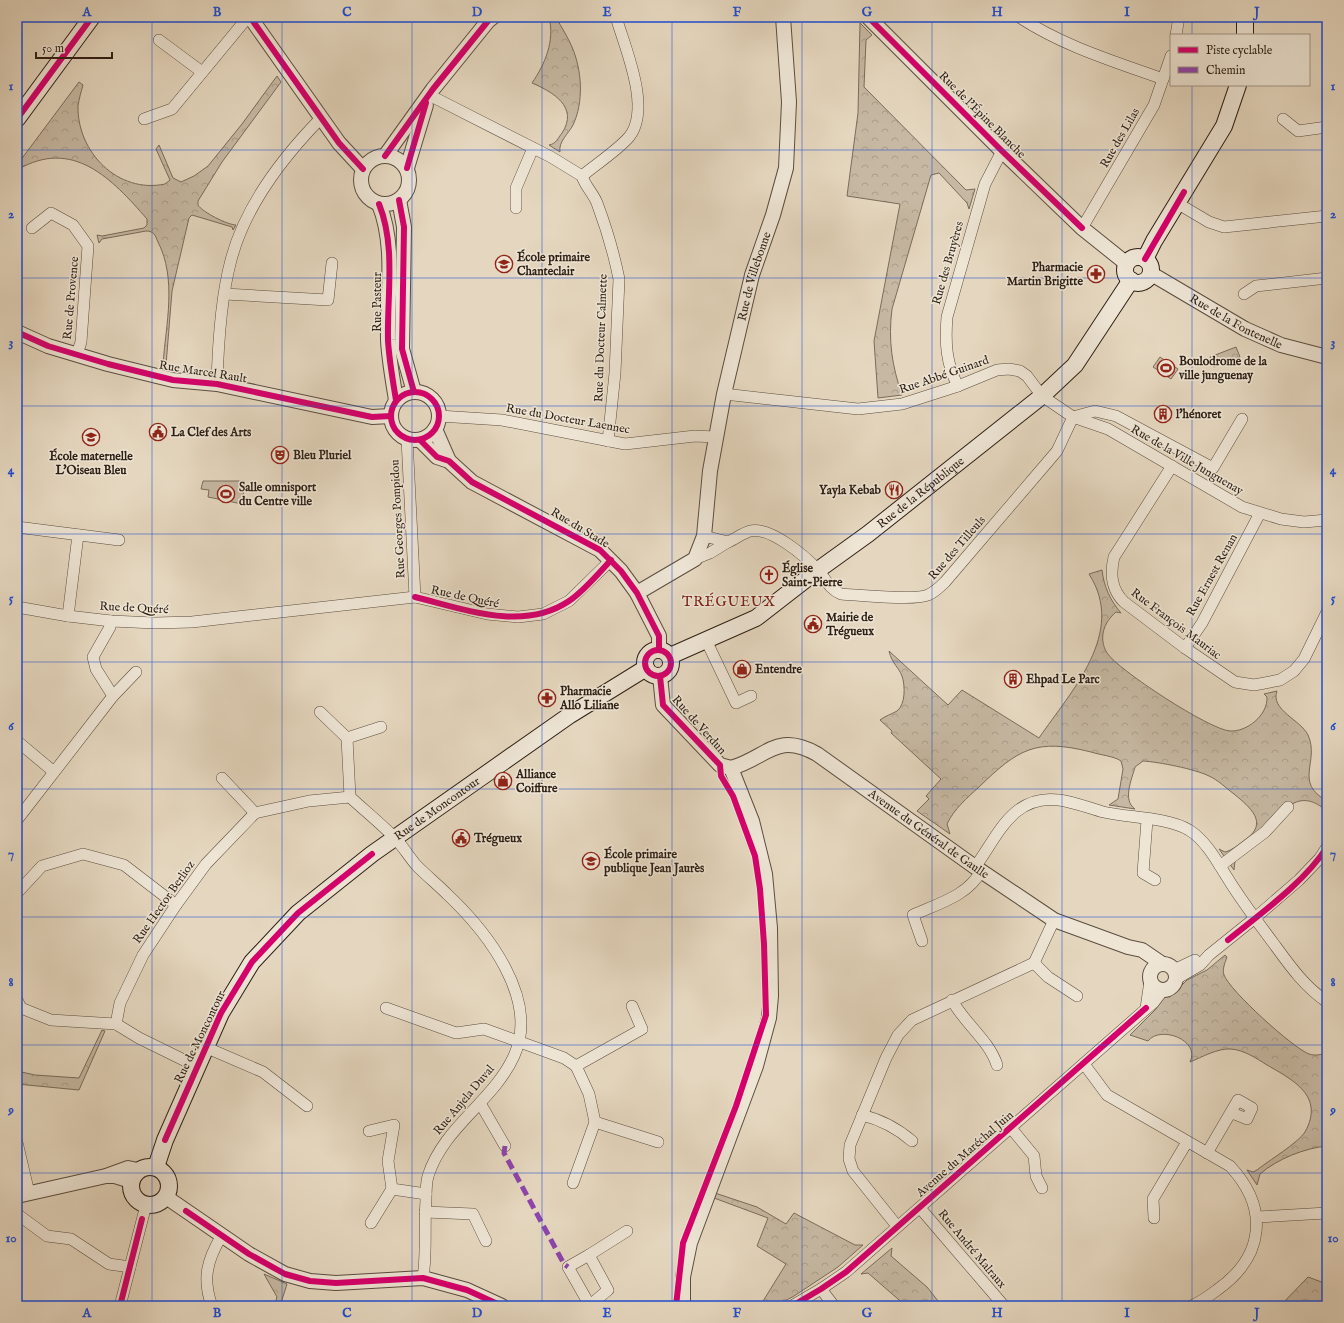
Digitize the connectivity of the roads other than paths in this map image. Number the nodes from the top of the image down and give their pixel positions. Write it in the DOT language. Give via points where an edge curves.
graph roads {
  1 [pos="92,17"];
  2 [pos="249,17"];
  3 [pos="616,17"];
  4 [pos="782,17"];
  5 [pos="868,17"];
  6 [pos="1019,17"];
  7 [pos="1179,17"];
  8 [pos="1245,17"];
  9 [pos="488,18"];
  10 [pos="1176,34"];
  11 [pos="1245,34"];
  12 [pos="159,40"];
  13 [pos="1170,59"];
  14 [pos="202,72"];
  15 [pos="1163,78"];
  16 [pos="1238,86"];
  17 [pos="429,95"];
  18 [pos="321,118"];
  19 [pos="17,119"];
  20 [pos="144,119"];
  21 [pos="1283,119"];
  22 [pos="1327,127"];
  23 [pos="533,148"];
  24 [pos="1002,151"];
  25 [pos="385,156"];
  26 [pos="406,168"];
  27 [pos="363,169"];
  28 [pos="582,176"];
  29 [pos="399,200"];
  30 [pos="1177,203"];
  31 [pos="379,204"];
  32 [pos="516,208"];
  33 [pos="1327,216"];
  34 [pos="32,228"];
  35 [pos="1082,228"];
  36 [pos="332,262"];
  37 [pos="1127,264"];
  38 [pos="1147,266"];
  39 [pos="1327,278"];
  40 [pos="1131,280"];
  41 [pos="225,294"];
  42 [pos="1244,294"];
  43 [pos="17,332"];
  44 [pos="77,354"];
  45 [pos="1327,357"];
  46 [pos="217,384"];
  47 [pos="958,386"];
  48 [pos="414,392"];
  49 [pos="724,394"];
  50 [pos="1042,396"];
  51 [pos="396,400"];
  52 [pos="391,416"];
  53 [pos="1073,417"];
  54 [pos="1242,419"];
  55 [pos="437,423"];
  56 [pos="715,437"];
  57 [pos="414,440"];
  58 [pos="608,441"];
  59 [pos="449,461"];
  60 [pos="1172,466"];
  61 [pos="1260,513"];
  62 [pos="1327,520"];
  63 [pos="17,527"];
  64 [pos="78,535"];
  65 [pos="704,536"];
  66 [pos="119,540"];
  67 [pos="728,542"];
  68 [pos="695,559"];
  69 [pos="611,560"];
  70 [pos="818,570"];
  71 [pos="637,594"];
  72 [pos="415,597"];
  73 [pos="17,607"];
  74 [pos="1327,612"];
  75 [pos="68,616"];
  76 [pos="111,621"];
  77 [pos="706,640"];
  78 [pos="1185,648"];
  79 [pos="665,653"];
  80 [pos="646,668"];
  81 [pos="136,672"];
  82 [pos="660,676"];
  83 [pos="113,696"];
  84 [pos="751,696"];
  85 [pos="320,712"];
  86 [pos="381,727"];
  87 [pos="347,738"];
  88 [pos="17,741"];
  89 [pos="731,768"];
  90 [pos="54,772"];
  91 [pos="222,778"];
  92 [pos="350,797"];
  93 [pos="1288,807"];
  94 [pos="255,813"];
  95 [pos="17,820"];
  96 [pos="1147,820"];
  97 [pos="396,838"];
  98 [pos="1327,847"];
  99 [pos="1324,861"];
  100 [pos="1220,866"];
  101 [pos="978,869"];
  102 [pos="1156,880"];
  103 [pos="17,893"];
  104 [pos="176,904"];
  105 [pos="1255,918"];
  106 [pos="1054,920"];
  107 [pos="922,941"];
  108 [pos="1034,963"];
  109 [pos="1158,965"];
  110 [pos="1175,975"];
  111 [pos="1150,982"];
  112 [pos="1163,990"];
  113 [pos="1077,996"];
  114 [pos="17,1000"];
  115 [pos="952,1000"];
  116 [pos="1327,1002"];
  117 [pos="632,1006"];
  118 [pos="386,1008"];
  119 [pos="1146,1008"];
  120 [pos="116,1024"];
  121 [pos="519,1041"];
  122 [pos="205,1047"];
  123 [pos="1084,1064"];
  124 [pos="997,1065"];
  125 [pos="196,1066"];
  126 [pos="576,1066"];
  127 [pos="480,1103"];
  128 [pos="307,1106"];
  129 [pos="1232,1113"];
  130 [pos="862,1115"];
  131 [pos="595,1122"];
  132 [pos="1011,1128"];
  133 [pos="368,1131"];
  134 [pos="912,1141"];
  135 [pos="17,1142"];
  136 [pos="658,1142"];
  137 [pos="1187,1142"];
  138 [pos="505,1146"];
  139 [pos="1207,1153"];
  140 [pos="156,1167"];
  141 [pos="134,1176"];
  142 [pos="573,1183"];
  143 [pos="1042,1188"];
  144 [pos="392,1189"];
  145 [pos="426,1194"];
  146 [pos="23,1195"];
  147 [pos="166,1197"];
  148 [pos="146,1205"];
  149 [pos="920,1208"];
  150 [pos="425,1212"];
  151 [pos="1327,1213"];
  152 [pos="17,1214"];
  153 [pos="1257,1217"];
  154 [pos="1154,1218"];
  155 [pos="372,1223"];
  156 [pos="898,1226"];
  157 [pos="627,1231"];
  158 [pos="222,1235"];
  159 [pos="486,1241"];
  160 [pos="589,1255"];
  161 [pos="130,1267"];
  162 [pos="424,1278"];
  163 [pos="821,1289"];
  164 [pos="589,1305"];
  165 [pos="120,1306"];
  166 [pos="212,1306"];
  167 [pos="502,1306"];
  168 [pos="683,1306"];
  169 [pos="792,1306"];
  170 [pos="834,1306"];
  171 [pos="1004,1306"];
  172 [pos="1191,1306"];
  1 -- 19 [label="main road"];
  2 -- 14 [label="street"];
  2 -- 18 [label="street"];
  3 -- 28 [label="street" via="639,96 639,112 629,137"];
  4 -- 49 [label="street, Rue de Villebonne" via="789,102 786,168 752,275"];
  5 -- 24 [label="street, Rue de l'Épine Blanche"];
  6 -- 15 [label="street" via="1077,49"];
  7 -- 10 [label="street"];
  8 -- 11 [label="main road"];
  9 -- 17 [label="street"];
  12 -- 14 [label="street"];
  13 -- 15 [label="street, Rue des Lilas"];
  14 -- 20 [label="street" via="172,109"];
  15 -- 35 [label="street, Rue des Lilas" via="1150,111"];
  16 -- 30 [label="main road" via="1224,126"];
  17 -- 23 [label="street"];
  17 -- 25 [label="street"];
  17 -- 26 [label="street"];
  18 -- 27 [label="street"];
  18 -- 41 [label="street" via="276,171 254,205 241,229 231,260"];
  21 -- 22 [label="street" via="1298,131"];
  23 -- 28 [label="street"];
  23 -- 32 [label="street" via="516,188"];
  24 -- 35 [label="street, Rue de l'Épine Blanche"];
  24 -- 47 [label="street, Rue des Bruyères" via="985,184 947,318 947,357"];
  25 -- 26 [label="street" via="397,159"];
  25 -- 27 [label="street" via="372,160"];
  26 -- 29 [label="street" via="409,175 408,189"];
  27 -- 31 [label="street" via="363,190 367,197"];
  28 -- 58 [label="street, Rue du Docteur Calmette" via="584,184 596,202 619,279 615,373"];
  29 -- 31 [label="street" via="386,205"];
  29 -- 48 [label="street, Rue Pasteur" via="404,227 402,349"];
  30 -- 33 [label="street" via="1209,222 1224,227"];
  30 -- 38 [label="main road"];
  31 -- 51 [label="street, Rue Pasteur" via="385,218 388,238 388,341"];
  34 -- 44 [label="street, Rue de Provence" via="51,213 73,226 88,246 81,342"];
  35 -- 37 [label="street, Rue de l'Épine Blanche"];
  36 -- 41 [label="street" via="328,300"];
  37 -- 38 [label="main road" via="1137,257"];
  37 -- 40 [label="main road" via="1125,271"];
  38 -- 40 [label="main road" via="1142,282"];
  38 -- 45 [label="street, Rue de la Fontenelle" via="1245,329 1281,345"];
  39 -- 42 [label="street" via="1256,286"];
  40 -- 50 [label="main road, Rue de la République" via="1075,365"];
  41 -- 46 [label="street"];
  43 -- 44 [label="street, Rue Marcel Rault" via="48,346"];
  44 -- 46 [label="street, Rue Marcel Rault" via="173,380"];
  46 -- 52 [label="street, Rue Marcel Rault" via="350,413 372,417"];
  47 -- 49 [label="street, Rue Abbé Guinard" via="902,404 858,409"];
  47 -- 50 [label="street, Rue Abbé Guinard" via="997,370 1009,369 1020,371 1027,376"];
  48 -- 51 [label="street"];
  48 -- 55 [label="street" via="422,393 434,402"];
  49 -- 56 [label="street, Rue de Villebonne"];
  50 -- 53 [label="street, Rue de la Ville Junguenay"];
  50 -- 70 [label="main road, Rue de la République" via="868,534"];
  51 -- 52 [label="street"];
  52 -- 57 [label="street" via="395,430"];
  53 -- 54 [label="street" via="1095,411 1116,416 1212,468"];
  53 -- 60 [label="street, Rue de la Ville Junguenay" via="1108,429"];
  53 -- 70 [label="street, Rue des Tilleuls" via="1057,450 936,591 926,596 906,597 841,594 834,590"];
  55 -- 57 [label="street" via="431,434"];
  55 -- 58 [label="street, Rue du Docteur Laennec" via="502,420"];
  55 -- 59 [label="street"];
  56 -- 58 [label="street, Rue du Docteur Laennec" via="695,436 625,444"];
  56 -- 65 [label="street, Rue de Villebonne"];
  57 -- 59 [label="street" via="437,457"];
  57 -- 72 [label="street, Rue Georges Pompidou"];
  59 -- 69 [label="street, Rue du Stade" via="472,482 600,550"];
  60 -- 61 [label="street, Rue de la Ville Junguenay" via="1242,506"];
  60 -- 78 [label="street, Rue François Mauriac" via="1114,557 1111,569 1112,582 1118,596"];
  61 -- 62 [label="street, Rue de la Ville Junguenay" via="1296,521"];
  61 -- 78 [label="street, Rue Ernest Renan" via="1202,623"];
  63 -- 64 [label="street"];
  64 -- 66 [label="street"];
  64 -- 75 [label="street"];
  65 -- 67 [label="street"];
  65 -- 68 [label="street, Rue de Villebonne"];
  67 -- 68 [label="street, Rue des Tilleuls"];
  67 -- 70 [label="street, Rue des Tilleuls" via="751,531 763,531 783,541"];
  68 -- 71 [label="street"];
  69 -- 71 [label="street, Rue du Stade"];
  69 -- 72 [label="street, Rue de Quéré" via="569,601 543,614 518,617 487,614"];
  70 -- 77 [label="main road, Rue de la République" via="756,618"];
  71 -- 79 [label="street, Rue du Stade"];
  72 -- 76 [label="street, Rue de Quéré" via="192,622"];
  73 -- 75 [label="street, Rue de Quéré"];
  74 -- 78 [label="street, Rue François Mauriac" via="1304,659 1294,671 1280,680 1269,683 1254,685 1235,682"];
  75 -- 76 [label="street, Rue de Quéré"];
  76 -- 83 [label="street" via="93,657 96,669"];
  77 -- 79 [label="main road, Rue de la République"];
  77 -- 84 [label="street" via="736,703"];
  79 -- 80 [label="main road" via="655,650 648,655 645,659"];
  79 -- 82 [label="main road" via="672,662 670,669"];
  80 -- 82 [label="main road" via="652,674"];
  80 -- 97 [label="main road, Rue de Moncontour" via="570,715"];
  81 -- 83 [label="street"];
  82 -- 89 [label="street, Rue de Verdun" via="663,705 720,765"];
  83 -- 90 [label="street"];
  85 -- 87 [label="street"];
  86 -- 87 [label="street"];
  87 -- 92 [label="street"];
  88 -- 90 [label="street"];
  89 -- 101 [label="street, Avenue du Général de Gaulle" via="775,746 806,747"];
  89 -- 168 [label="street, Rue de Verdun" via="752,821 765,874 770,928 771,996 769,1018 756,1066 690,1243 683,1277"];
  90 -- 95 [label="street"];
  91 -- 94 [label="street"];
  92 -- 94 [label="street" via="309,801"];
  92 -- 97 [label="street"];
  93 -- 100 [label="street" via="1265,832"];
  94 -- 104 [label="street, Rue Hector Berlioz" via="206,864"];
  96 -- 100 [label="street" via="1174,824 1190,831 1202,841"];
  96 -- 101 [label="street" via="1059,800 1041,800 1021,808 1006,821"];
  96 -- 102 [label="street" via="1143,873"];
  97 -- 121 [label="street, Rue Anjela Duval" via="417,865 449,895 476,926 508,972 515,987 521,1018"];
  97 -- 122 [label="main road, Rue de Moncontour" via="298,913 257,956 221,1013"];
  98 -- 99 [label="street"];
  99 -- 105 [label="street"];
  100 -- 105 [label="street"];
  101 -- 106 [label="street, Avenue du Général de Gaulle"];
  101 -- 107 [label="street" via="978,879 966,891 912,915"];
  103 -- 104 [label="street" via="42,866 83,854 124,865"];
  104 -- 120 [label="street, Rue Hector Berlioz" via="143,955 120,1003"];
  105 -- 110 [label="street" via="1200,965"];
  105 -- 116 [label="street" via="1299,978 1311,991"];
  106 -- 108 [label="street"];
  106 -- 109 [label="street, Avenue du Général de Gaulle" via="1142,950"];
  108 -- 113 [label="street" via="1048,977"];
  108 -- 115 [label="street"];
  109 -- 110 [label="street" via="1169,965"];
  109 -- 111 [label="street" via="1150,973"];
  110 -- 112 [label="street" via="1171,987"];
  111 -- 112 [label="street" via="1155,988"];
  111 -- 119 [label="street"];
  112 -- 119 [label="street, Avenue du Maréchal Juin"];
  114 -- 120 [label="street" via="21,1008 51,1020"];
  115 -- 124 [label="street" via="959,1014 994,1054"];
  115 -- 130 [label="street" via="912,1020 898,1035"];
  117 -- 126 [label="street" via="642,1030"];
  118 -- 121 [label="street" via="456,1033 484,1029"];
  119 -- 123 [label="street, Avenue du Maréchal Juin"];
  120 -- 125 [label="street"];
  121 -- 126 [label="street" via="564,1058"];
  121 -- 127 [label="street, Rue Anjela Duval" via="503,1076"];
  122 -- 125 [label="main road, Rue de Moncontour"];
  122 -- 128 [label="street" via="263,1072"];
  123 -- 132 [label="street, Avenue du Maréchal Juin"];
  123 -- 137 [label="street" via="1107,1095"];
  125 -- 140 [label="main road, Rue de Moncontour"];
  126 -- 131 [label="street" via="589,1094"];
  127 -- 138 [label="street"];
  127 -- 145 [label="street, Rue Anjela Duval" via="455,1128 440,1150 428,1176"];
  129 -- 139 [label="street"];
  130 -- 134 [label="street" via="897,1128"];
  130 -- 156 [label="street" via="850,1145 849,1159 853,1171"];
  131 -- 136 [label="street"];
  131 -- 142 [label="street"];
  132 -- 143 [label="street" via="1034,1156 1036,1176"];
  132 -- 149 [label="street, Avenue du Maréchal Juin"];
  133 -- 144 [label="street" via="394,1125 388,1161"];
  135 -- 146 [label="street"];
  137 -- 139 [label="street"];
  137 -- 154 [label="street" via="1153,1199"];
  139 -- 153 [label="street" via="1230,1166 1242,1180 1251,1196"];
  140 -- 141 [label="main road" via="150,1166"];
  140 -- 147 [label="main road" via="162,1170 168,1180"];
  141 -- 146 [label="street" via="128,1168 106,1176"];
  141 -- 148 [label="main road" via="130,1187 135,1199"];
  144 -- 145 [label="street"];
  144 -- 155 [label="street"];
  145 -- 150 [label="street, Rue Anjela Duval"];
  147 -- 148 [label="main road" via="157,1204"];
  147 -- 158 [label="street"];
  148 -- 161 [label="street"];
  149 -- 156 [label="street, Avenue du Maréchal Juin"];
  149 -- 171 [label="street, Rue André Malraux"];
  150 -- 159 [label="street" via="473,1214"];
  150 -- 162 [label="street, Rue Anjela Duval"];
  151 -- 153 [label="street"];
  152 -- 161 [label="street" via="47,1236 71,1239 109,1264"];
  153 -- 172 [label="street" via="1256,1239 1245,1263 1233,1279"];
  156 -- 163 [label="street, Avenue du Maréchal Juin" via="846,1272"];
  157 -- 160 [label="street"];
  158 -- 162 [label="street" via="271,1267 310,1281 336,1283"];
  158 -- 166 [label="street" via="207,1264 206,1290"];
  160 -- 164 [label="street" via="608,1290"];
  160 -- 164 [label="street" via="568,1267"];
  161 -- 165 [label="street"];
  162 -- 167 [label="street" via="467,1290"];
  163 -- 169 [label="street, Avenue du Maréchal Juin"];
  163 -- 170 [label="street"];
}
